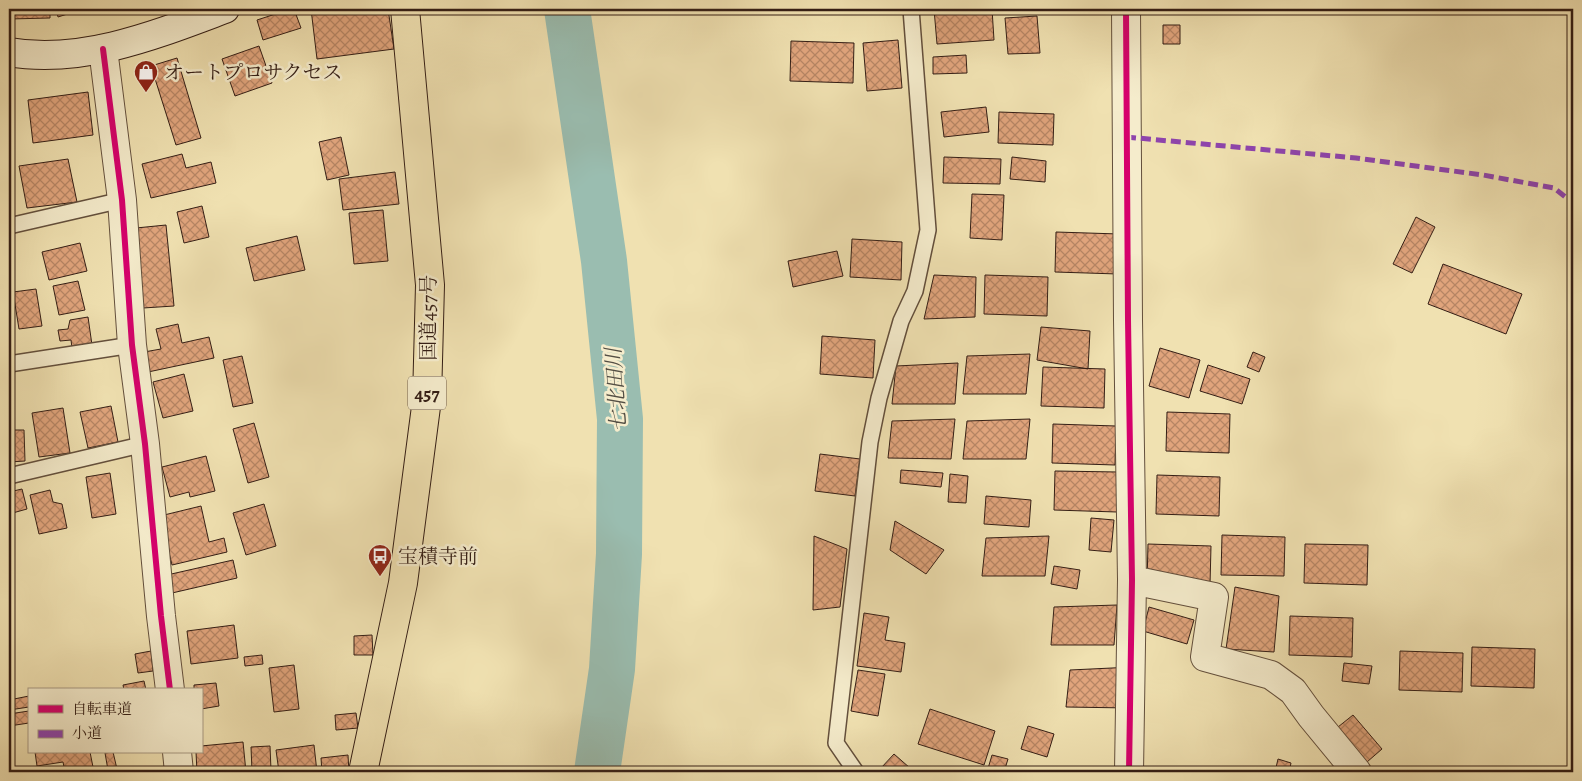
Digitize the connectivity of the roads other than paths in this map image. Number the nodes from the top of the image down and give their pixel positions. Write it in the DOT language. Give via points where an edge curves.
graph roads {
  1 [pos="225,9"];
  2 [pos="405,9"];
  3 [pos="911,9"];
  4 [pos="1126,9"];
  5 [pos="103,49"];
  6 [pos="9,52"];
  7 [pos="122,200"];
  8 [pos="9,226"];
  9 [pos="132,345"];
  10 [pos="9,364"];
  11 [pos="145,444"];
  12 [pos="9,476"];
  13 [pos="1132,580"];
  14 [pos="170,688"];
  15 [pos="177,754"];
  16 [pos="179,772"];
  17 [pos="363,772"];
  18 [pos="856,772"];
  19 [pos="1130,772"];
  20 [pos="1357,772"];
  1 -- 5 [label="street"];
  2 -- 17 [label="highway, 国道457号 / 457" via="430,285 427,399 403,583"];
  3 -- 18 [label="lane" via="928,230 914,291 901,321 879,398 870,442 836,744"];
  4 -- 13 [label="street"];
  5 -- 6 [label="street" via="46,54"];
  5 -- 7 [label="street"];
  7 -- 8 [label="lane"];
  7 -- 9 [label="street"];
  9 -- 10 [label="lane"];
  9 -- 11 [label="street"];
  11 -- 12 [label="lane"];
  11 -- 14 [label="street"];
  13 -- 19 [label="street"];
  13 -- 20 [label="street" via="1214,597 1205,657 1271,674 1293,691"];
  15 -- 16 [label="street"];
}
